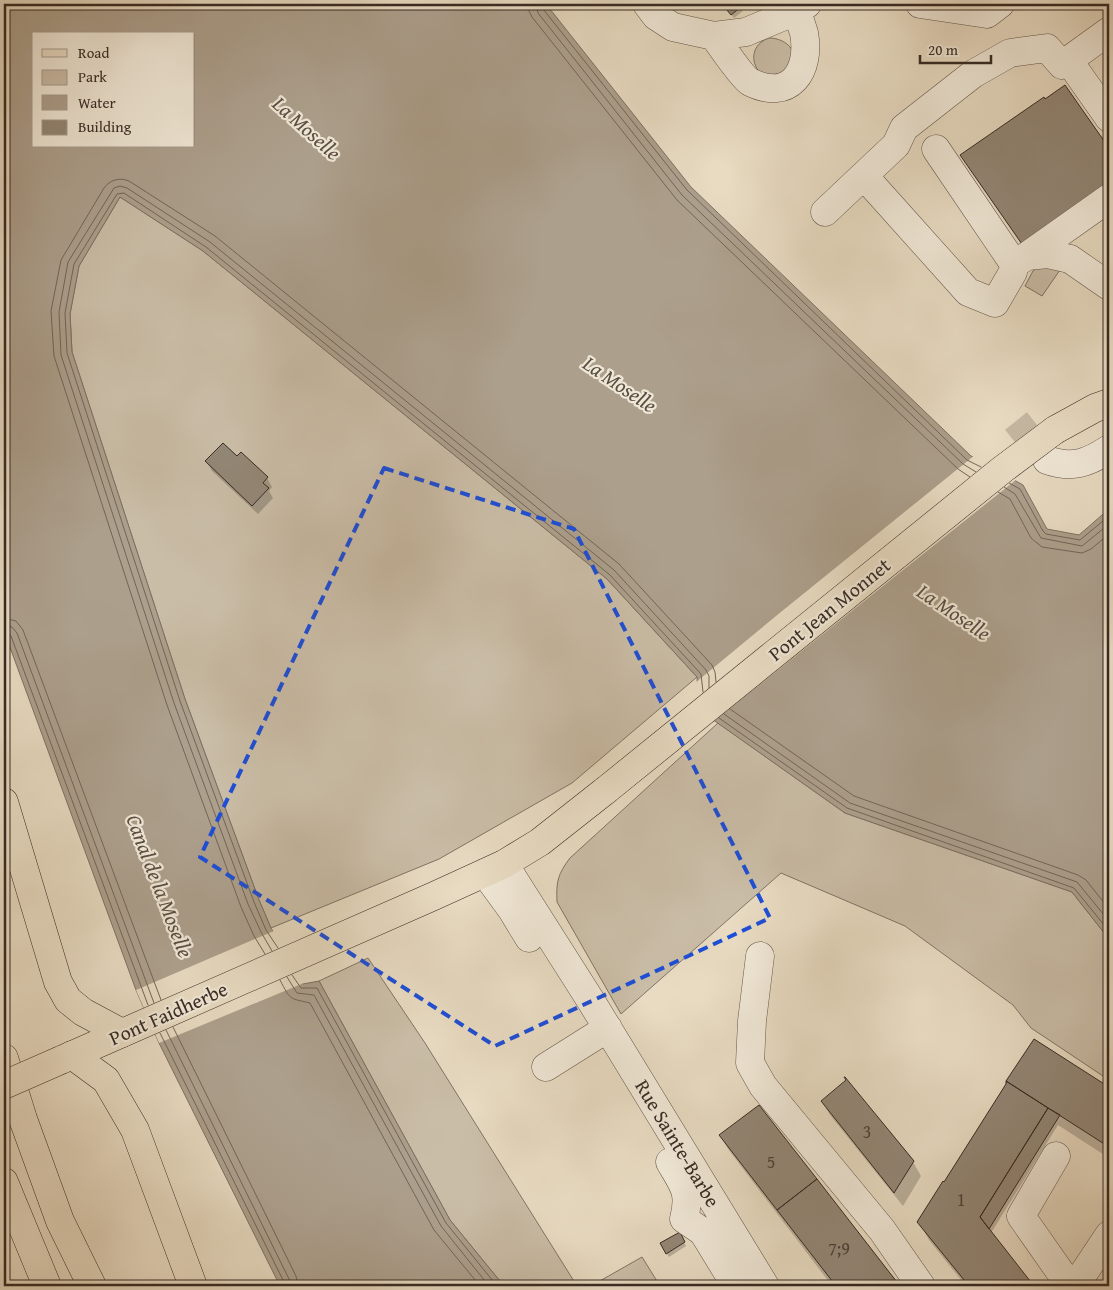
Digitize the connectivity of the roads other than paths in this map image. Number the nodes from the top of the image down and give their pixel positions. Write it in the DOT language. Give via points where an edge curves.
graph roads {
  1 [pos="647,4"];
  2 [pos="920,4"];
  3 [pos="1000,4"];
  4 [pos="801,7"];
  5 [pos="1109,31"];
  6 [pos="714,36"];
  7 [pos="1069,61"];
  8 [pos="1109,118"];
  9 [pos="936,149"];
  10 [pos="864,176"];
  11 [pos="1109,198"];
  12 [pos="826,212"];
  13 [pos="1020,260"];
  14 [pos="1109,286"];
  15 [pos="1109,403"];
  16 [pos="1109,449"];
  17 [pos="1047,460"];
  18 [pos="4,802"];
  19 [pos="494,869"];
  20 [pos="434,896"];
  21 [pos="503,900"];
  22 [pos="760,956"];
  23 [pos="591,1001"];
  24 [pos="608,1028"];
  25 [pos="122,1033"];
  26 [pos="66,1057"];
  27 [pos="4,1058"];
  28 [pos="627,1060"];
  29 [pos="546,1067"];
  30 [pos="4,1085"];
  31 [pos="1056,1156"];
  32 [pos="4,1182"];
  33 [pos="722,1215"];
  34 [pos="689,1223"];
  35 [pos="1109,1235"];
  36 [pos="47,1286"];
  37 [pos="92,1286"];
  38 [pos="193,1286"];
  39 [pos="736,1286"];
  40 [pos="765,1286"];
  41 [pos="921,1286"];
  42 [pos="1070,1286"];
  43 [pos="1075,1286"];
  1 -- 6 [label="street" via="656,16 672,27"];
  2 -- 3 [label="street" via="987,14"];
  4 -- 6 [label="street" via="746,32"];
  4 -- 6 [label="street" via="805,54 802,69 795,80 782,88 769,88 748,81"];
  5 -- 7 [label="street"];
  7 -- 8 [label="street"];
  7 -- 10 [label="street" via="1062,65 1047,48 1010,54 973,74 904,128 896,145"];
  9 -- 13 [label="street"];
  10 -- 12 [label="street"];
  10 -- 13 [label="street" via="968,292 995,303"];
  11 -- 13 [label="street"];
  13 -- 14 [label="street" via="1048,254 1070,259"];
  15 -- 19 [label="main road, Pont Jean Monnet, bridge" via="1055,430 1003,469 540,842"];
  16 -- 17 [label="street" via="1091,461 1067,465"];
  18 -- 25 [label="main road" via="58,982 68,1000 83,1012"];
  19 -- 20 [label="main road, Pont Faidherbe"];
  19 -- 21 [label="street, Rue Sainte-Barbe"];
  19 -- 23 [label="street, Rue Sainte-Barbe"];
  20 -- 21 [label="street" via="481,894"];
  20 -- 25 [label="main road, Pont Faidherbe"];
  21 -- 23 [label="street, Rue Sainte-Barbe" via="542,959"];
  22 -- 41 [label="street" via="750,1063 763,1086 882,1230"];
  23 -- 24 [label="street, Rue Sainte-Barbe"];
  24 -- 28 [label="street, Rue Sainte-Barbe"];
  24 -- 29 [label="street"];
  25 -- 26 [label="main road, Pont Faidherbe"];
  26 -- 30 [label="main road, Pont Faidherbe, bridge"];
  26 -- 38 [label="main road" via="106,1080 135,1130"];
  27 -- 37 [label="main road" via="60,1221"];
  28 -- 33 [label="street, Rue Sainte-Barbe"];
  28 -- 34 [label="street" via="641,1112 686,1190"];
  31 -- 42 [label="street" via="1021,1216"];
  32 -- 36 [label="main road"];
  33 -- 34 [label="street" via="707,1224"];
  33 -- 40 [label="street, Rue Sainte-Barbe"];
  34 -- 39 [label="street" via="703,1232"];
  35 -- 43 [label="street"];
}
